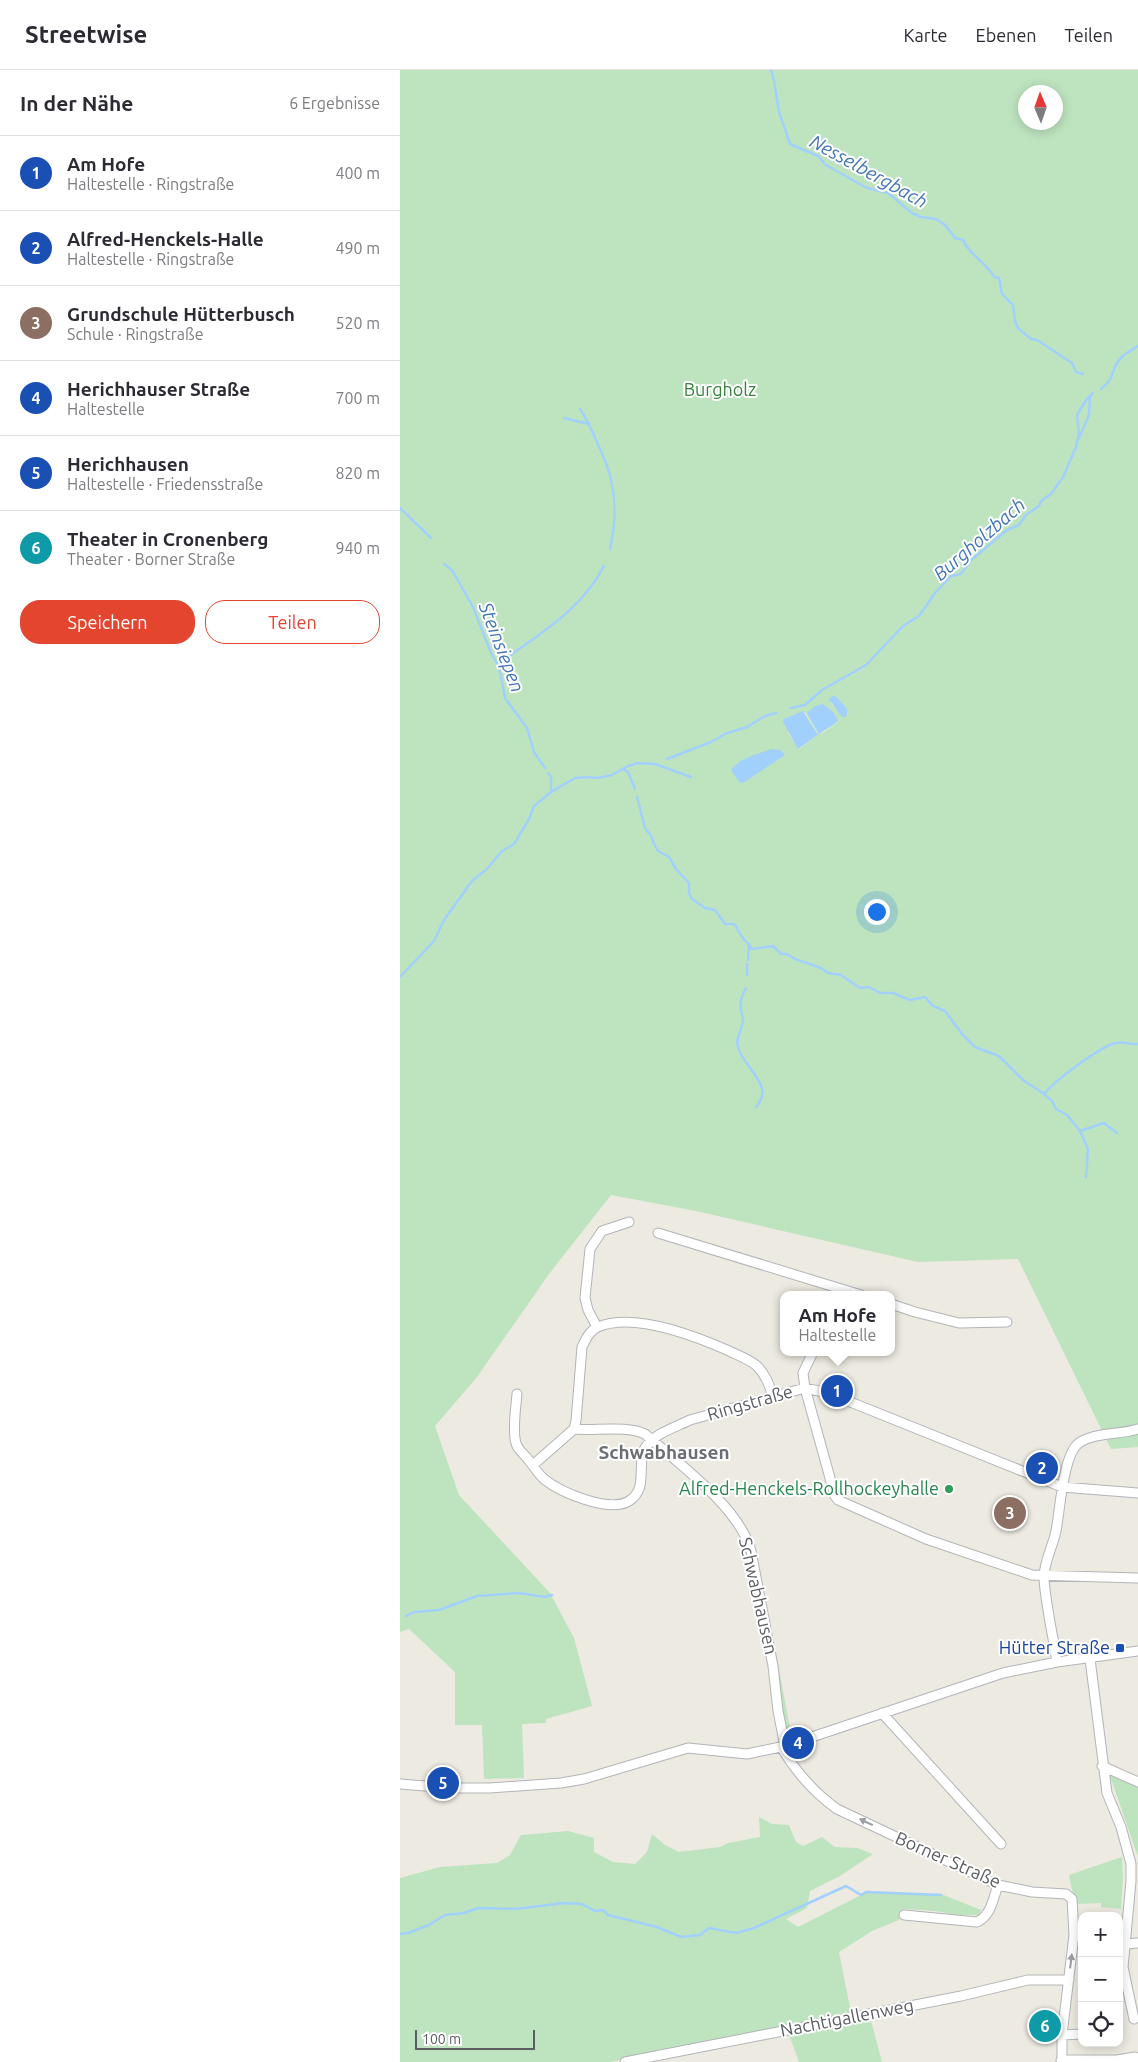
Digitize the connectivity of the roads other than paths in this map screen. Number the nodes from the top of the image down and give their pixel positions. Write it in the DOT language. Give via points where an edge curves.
graph roads {
  1 [pos="629,1222"];
  2 [pos="658,1233"];
  3 [pos="848,1291"];
  4 [pos="895,1305"];
  5 [pos="1007,1322"];
  6 [pos="597,1327"];
  7 [pos="811,1356"];
  8 [pos="805,1388"];
  9 [pos="517,1394"];
  10 [pos="772,1396"];
  11 [pos="574,1429"];
  12 [pos="1138,1429"];
  13 [pos="652,1440"];
  14 [pos="534,1465"];
  15 [pos="1062,1487"];
  16 [pos="1138,1493"];
  17 [pos="1044,1577"];
  18 [pos="1138,1578"];
  19 [pos="1138,1651"];
  20 [pos="1090,1659"];
  21 [pos="1057,1662"];
  22 [pos="882,1713"];
  23 [pos="783,1746"];
  24 [pos="1102,1766"];
  25 [pos="1138,1782"];
  26 [pos="400,1784"];
  27 [pos="1001,1844"];
  28 [pos="998,1884"];
  29 [pos="904,1915"];
  30 [pos="1138,1943"];
  31 [pos="1126,1944"];
  32 [pos="1069,1980"];
  33 [pos="1134,2019"];
  34 [pos="1078,2034"];
  35 [pos="1062,2035"];
  36 [pos="1136,2060"];
  37 [pos="1062,2061"];
  38 [pos="625,2062"];
  1 -- 6 [label="street" via="602,1231 590,1249 585,1298"];
  2 -- 3 [label="street"];
  4 -- 5 [label="street" via="959,1323"];
  6 -- 10 [label="street" via="634,1323 674,1329 696,1337 746,1358 757,1366 767,1378"];
  6 -- 11 [label="street" via="586,1336 582,1347"];
  7 -- 8 [label="street" via="803,1373"];
  8 -- 10 [label="street, Ringstraße"];
  8 -- 15 [label="street, Ringstraße" via="828,1393"];
  8 -- 17 [label="street" via="838,1500 926,1539"];
  9 -- 14 [label="street" via="516,1446"];
  10 -- 13 [label="street, Ringstraße" via="690,1420"];
  11 -- 13 [label="street, Schwabhausen" via="633,1430"];
  11 -- 14 [label="street"];
  12 -- 15 [label="street" via="1088,1438 1079,1443 1074,1449"];
  13 -- 14 [label="street" via="644,1449 640,1490 620,1505 574,1496 543,1478"];
  13 -- 23 [label="street, Schwabhausen" via="721,1502 748,1539 773,1666"];
  15 -- 16 [label="street, Ringstraße"];
  15 -- 17 [label="street" via="1056,1531"];
  17 -- 18 [label="street"];
  17 -- 21 [label="street"];
  19 -- 20 [label="street"];
  20 -- 21 [label="street"];
  20 -- 24 [label="street"];
  21 -- 22 [label="street" via="1003,1673"];
  22 -- 23 [label="street"];
  22 -- 27 [label="street"];
  23 -- 26 [label="street" via="747,1754 688,1748 561,1783 490,1788"];
  28 -- 23 [label="street, Borner Straße, one-way" via="837,1809 804,1781"];
  24 -- 25 [label="street"];
  24 -- 31 [label="street" via="1107,1793 1131,1864"];
  28 -- 29 [label="street" via="986,1917 977,1922"];
  32 -- 28 [label="street, Borner Straße, one-way" via="1074,1935 1072,1899 1066,1894 1032,1892"];
  30 -- 31 [label="street"];
  31 -- 33 [label="street" via="1123,1967"];
  32 -- 35 [label="street, Borner Straße"];
  32 -- 38 [label="street, Nachtigallenweg" via="1028,1980"];
  34 -- 35 [label="street"];
  35 -- 37 [label="street, Borner Straße"];
  36 -- 37 [label="street"];
}
